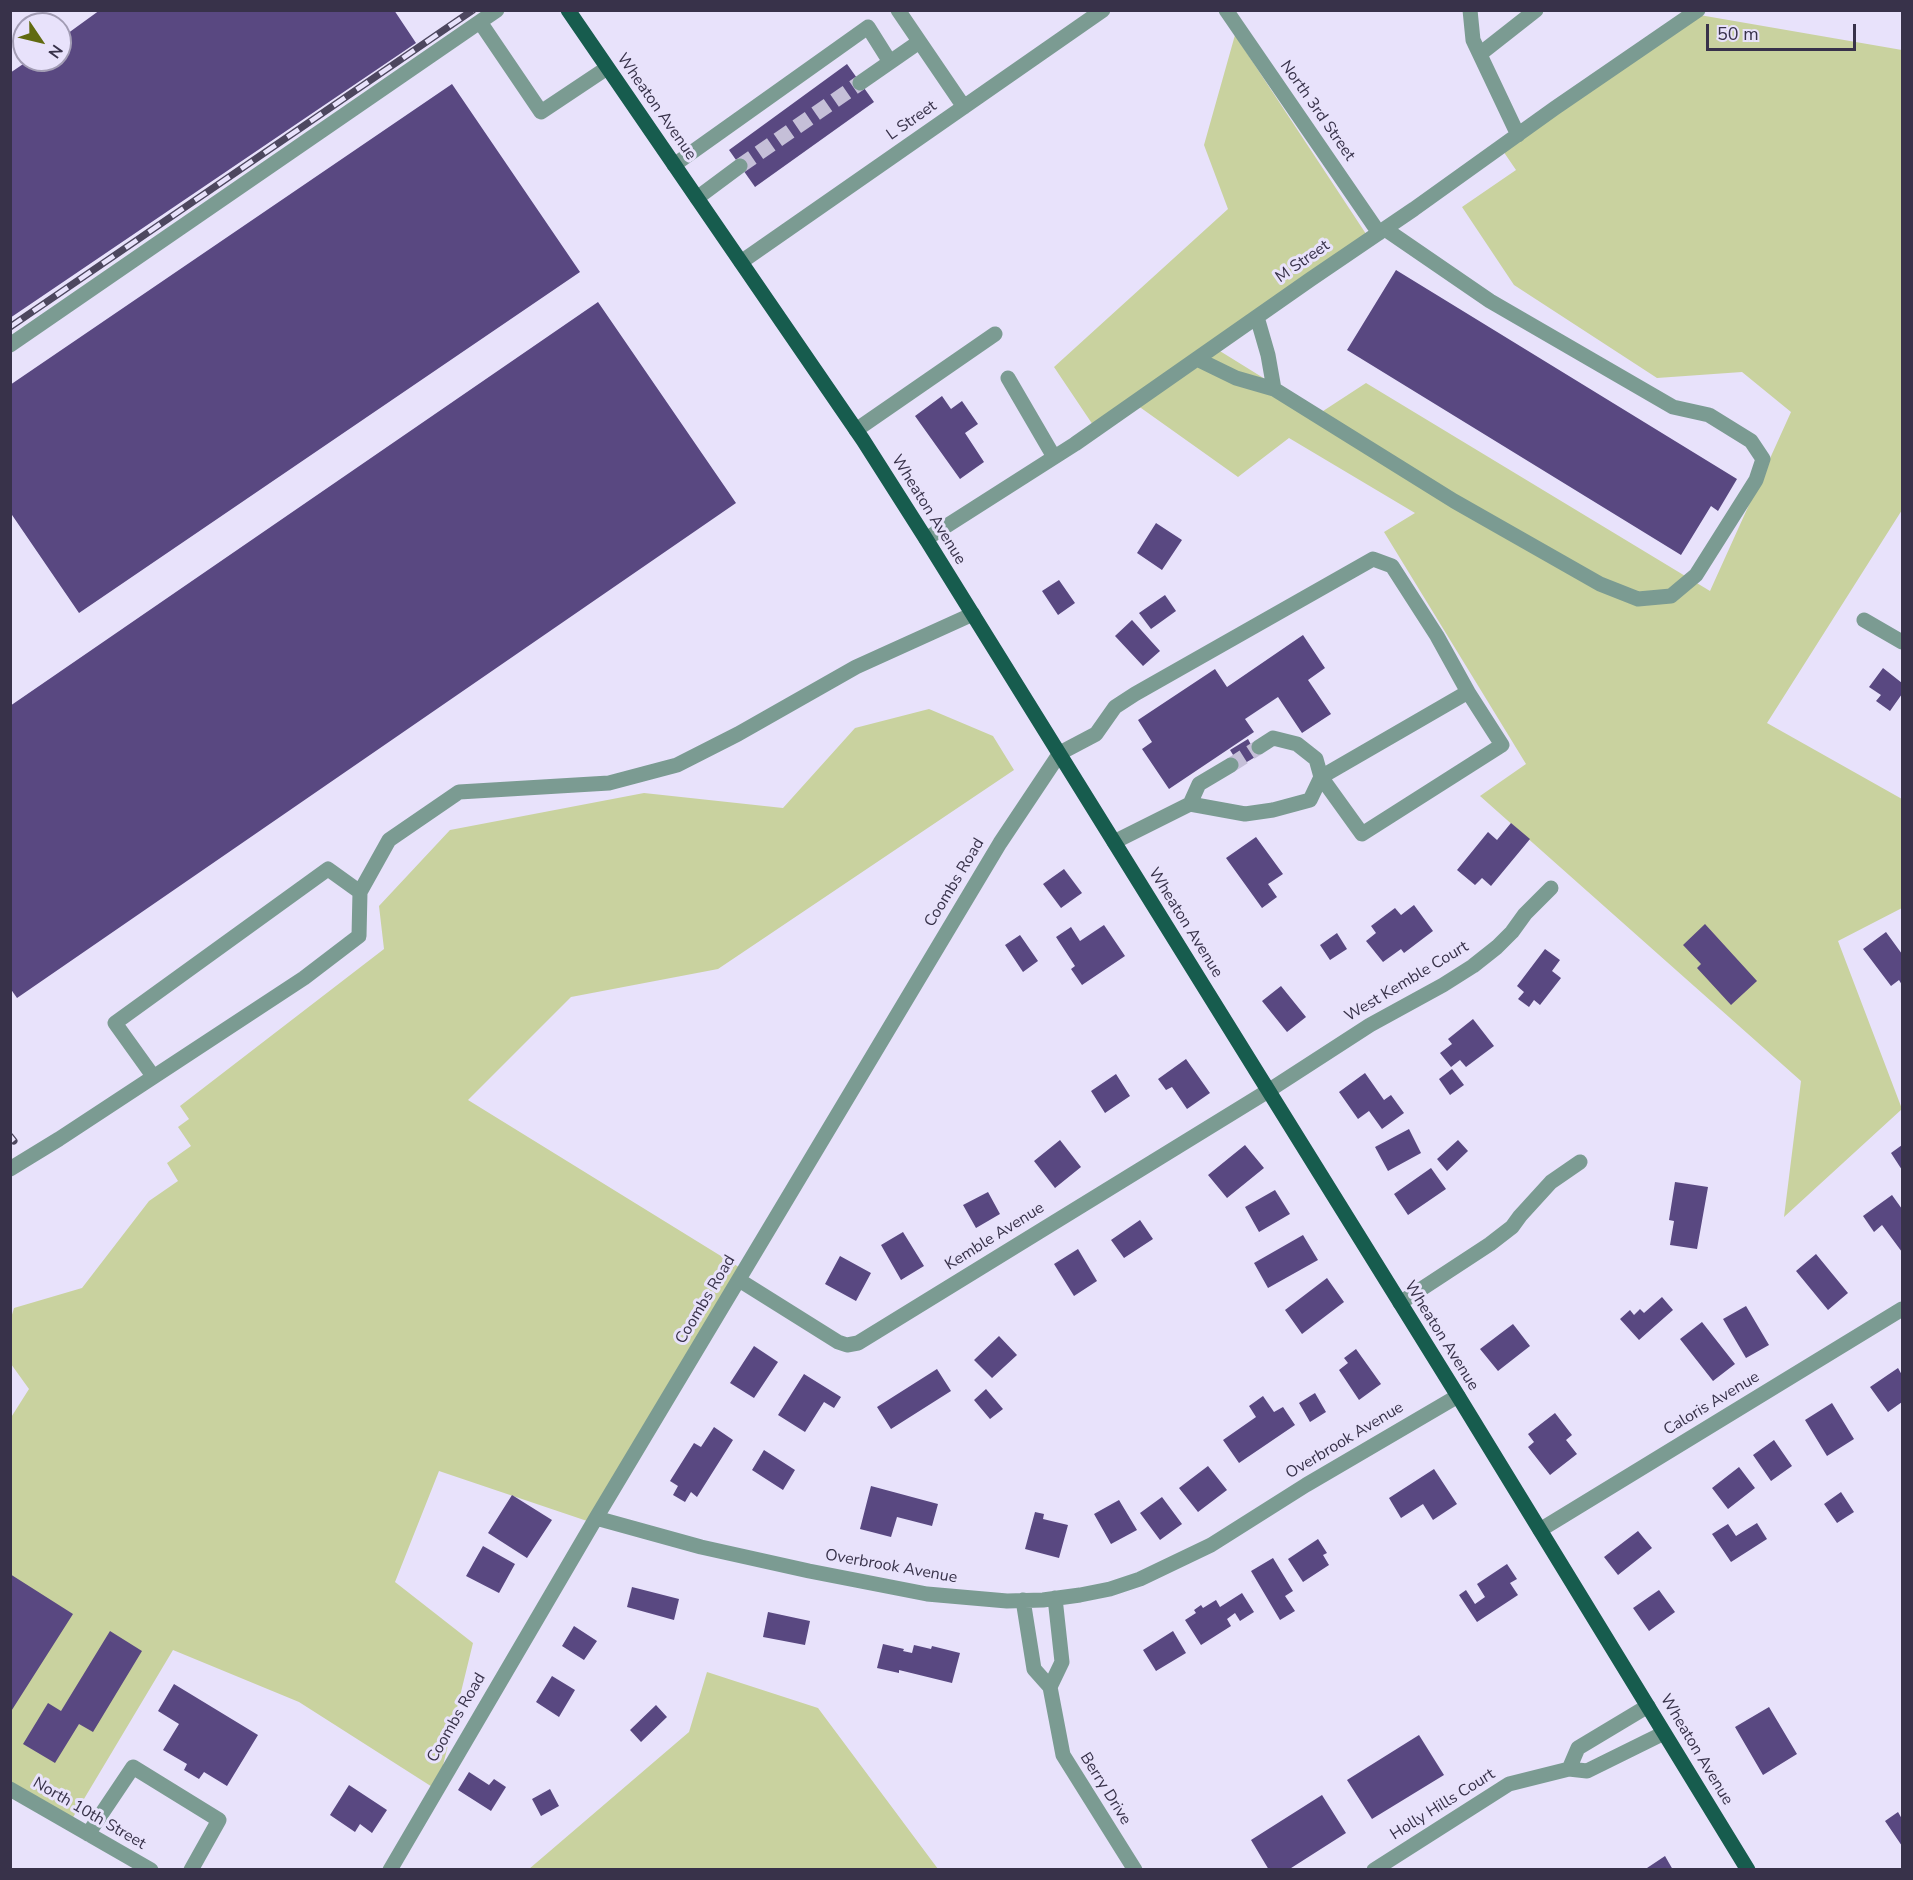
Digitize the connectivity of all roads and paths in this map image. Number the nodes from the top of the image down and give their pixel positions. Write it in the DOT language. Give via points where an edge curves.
graph roads {
  1 [pos="497,10"];
  2 [pos="568,10"];
  3 [pos="898,10"];
  4 [pos="1103,10"];
  5 [pos="1226,10"];
  6 [pos="1470,10"];
  7 [pos="1536,10"];
  8 [pos="1698,10"];
  9 [pos="480,22"];
  10 [pos="919,42"];
  11 [pos="1480,54"];
  12 [pos="890,62"];
  13 [pos="607,68"];
  14 [pos="860,83"];
  15 [pos="964,107"];
  16 [pos="1518,135"];
  17 [pos="674,165"];
  18 [pos="740,166"];
  19 [pos="697,198"];
  20 [pos="1382,231"];
  21 [pos="741,262"];
  22 [pos="1257,317"];
  23 [pos="995,334"];
  24 [pos="10,345"];
  25 [pos="1197,359"];
  26 [pos="1008,378"];
  27 [pos="1274,389"];
  28 [pos="856,430"];
  29 [pos="1054,457"];
  30 [pos="926,539"];
  31 [pos="973,615"];
  32 [pos="1864,620"];
  33 [pos="1902,642"];
  34 [pos="1467,692"];
  35 [pos="1259,747"];
  36 [pos="1060,753"];
  37 [pos="1231,765"];
  38 [pos="1321,777"];
  39 [pos="1190,804"];
  40 [pos="1114,842"];
  41 [pos="1551,888"];
  42 [pos="360,892"];
  43 [pos="153,1076"];
  44 [pos="1268,1090"];
  45 [pos="1580,1162"];
  46 [pos="10,1168"];
  47 [pos="739,1280"];
  48 [pos="1400,1304"];
  49 [pos="1902,1309"];
  50 [pos="1458,1396"];
  51 [pos="596,1518"];
  52 [pos="1540,1530"];
  53 [pos="1055,1598"];
  54 [pos="1023,1600"];
  55 [pos="1050,1687"];
  56 [pos="1648,1706"];
  57 [pos="1664,1733"];
  58 [pos="1569,1769"];
  59 [pos="10,1790"];
  60 [pos="88,1834"];
  61 [pos="151,1869"];
  62 [pos="191,1869"];
  63 [pos="390,1869"];
  64 [pos="1135,1869"];
  65 [pos="1374,1869"];
  66 [pos="1748,1869"];
  1 -- 9 [label="street"];
  2 -- 13 [label="main road, Wheaton Avenue"];
  3 -- 10 [label="street"];
  4 -- 15 [label="street, L Street"];
  5 -- 20 [label="street, North 3rd Street"];
  6 -- 11 [label="street" via="1473,40"];
  7 -- 11 [label="street"];
  8 -- 16 [label="street, M Street"];
  9 -- 13 [label="street" via="541,112"];
  9 -- 24 [label="street"];
  10 -- 12 [label="street"];
  10 -- 15 [label="street"];
  11 -- 16 [label="street"];
  12 -- 14 [label="street"];
  12 -- 17 [label="street" via="868,27"];
  13 -- 17 [label="main road, Wheaton Avenue"];
  15 -- 21 [label="street, L Street"];
  16 -- 20 [label="street, M Street"];
  17 -- 19 [label="main road, Wheaton Avenue"];
  18 -- 19 [label="street"];
  19 -- 21 [label="main road, Wheaton Avenue"];
  20 -- 22 [label="street, M Street"];
  20 -- 27 [label="street" via="1510,313 1673,407 1709,415 1751,441 1763,459 1756,480 1696,575 1671,596 1638,599 1600,584 1454,501"];
  21 -- 28 [label="main road, Wheaton Avenue"];
  22 -- 25 [label="street, M Street"];
  22 -- 27 [label="street"];
  23 -- 28 [label="street"];
  25 -- 27 [label="street" via="1236,378"];
  25 -- 29 [label="street, M Street"];
  26 -- 29 [label="street"];
  28 -- 30 [label="main road, Wheaton Avenue"];
  29 -- 30 [label="street, M Street"];
  30 -- 31 [label="main road, Wheaton Avenue"];
  31 -- 36 [label="main road, Wheaton Avenue"];
  31 -- 42 [label="street" via="856,666 677,765 609,783 459,792 388,840"];
  32 -- 33 [label="street"];
  34 -- 36 [label="street" via="1392,566 1373,559 1135,694 1115,707 1096,734"];
  34 -- 38 [label="street"];
  34 -- 38 [label="street" via="1502,745 1362,834"];
  35 -- 38 [label="street" via="1273,738 1297,744 1316,759"];
  36 -- 40 [label="main road, Wheaton Avenue"];
  36 -- 47 [label="street, Coombs Road" via="1000,843"];
  37 -- 39 [label="street" via="1199,784"];
  38 -- 39 [label="street" via="1310,800 1273,810 1245,814"];
  39 -- 40 [label="street"];
  40 -- 44 [label="main road, Wheaton Avenue"];
  41 -- 44 [label="street, West Kemble Court" via="1497,947 1473,966"];
  42 -- 43 [label="street" via="360,936 304,978"];
  42 -- 43 [label="street" via="328,870 115,1023"];
  43 -- 46 [label="street"];
  44 -- 47 [label="street, Kemble Avenue" via="858,1343 838,1342"];
  44 -- 48 [label="main road, Wheaton Avenue"];
  45 -- 48 [label="street" via="1551,1182 1512,1227"];
  47 -- 51 [label="street, Coombs Road"];
  48 -- 50 [label="main road, Wheaton Avenue"];
  49 -- 52 [label="street, Caloris Avenue"];
  50 -- 52 [label="main road, Wheaton Avenue"];
  50 -- 53 [label="street, Overbrook Avenue" via="1178,1562 1110,1589"];
  51 -- 54 [label="street, Overbrook Avenue" via="700,1547 927,1594"];
  51 -- 63 [label="street, Coombs Road"];
  52 -- 56 [label="main road, Wheaton Avenue"];
  53 -- 54 [label="street, Overbrook Avenue"];
  53 -- 55 [label="street" via="1062,1662"];
  54 -- 55 [label="street, Berry Drive" via="1034,1669"];
  55 -- 64 [label="street, Berry Drive" via="1063,1755"];
  56 -- 57 [label="main road, Wheaton Avenue"];
  56 -- 58 [label="street" via="1578,1748"];
  57 -- 58 [label="street, Holly Hills Court" via="1587,1771"];
  57 -- 66 [label="main road, Wheaton Avenue"];
  58 -- 65 [label="street, Holly Hills Court" via="1509,1784"];
  59 -- 60 [label="street, North 10th Street"];
  60 -- 61 [label="street, North 10th Street"];
  60 -- 62 [label="street" via="133,1767 219,1820"];
}
